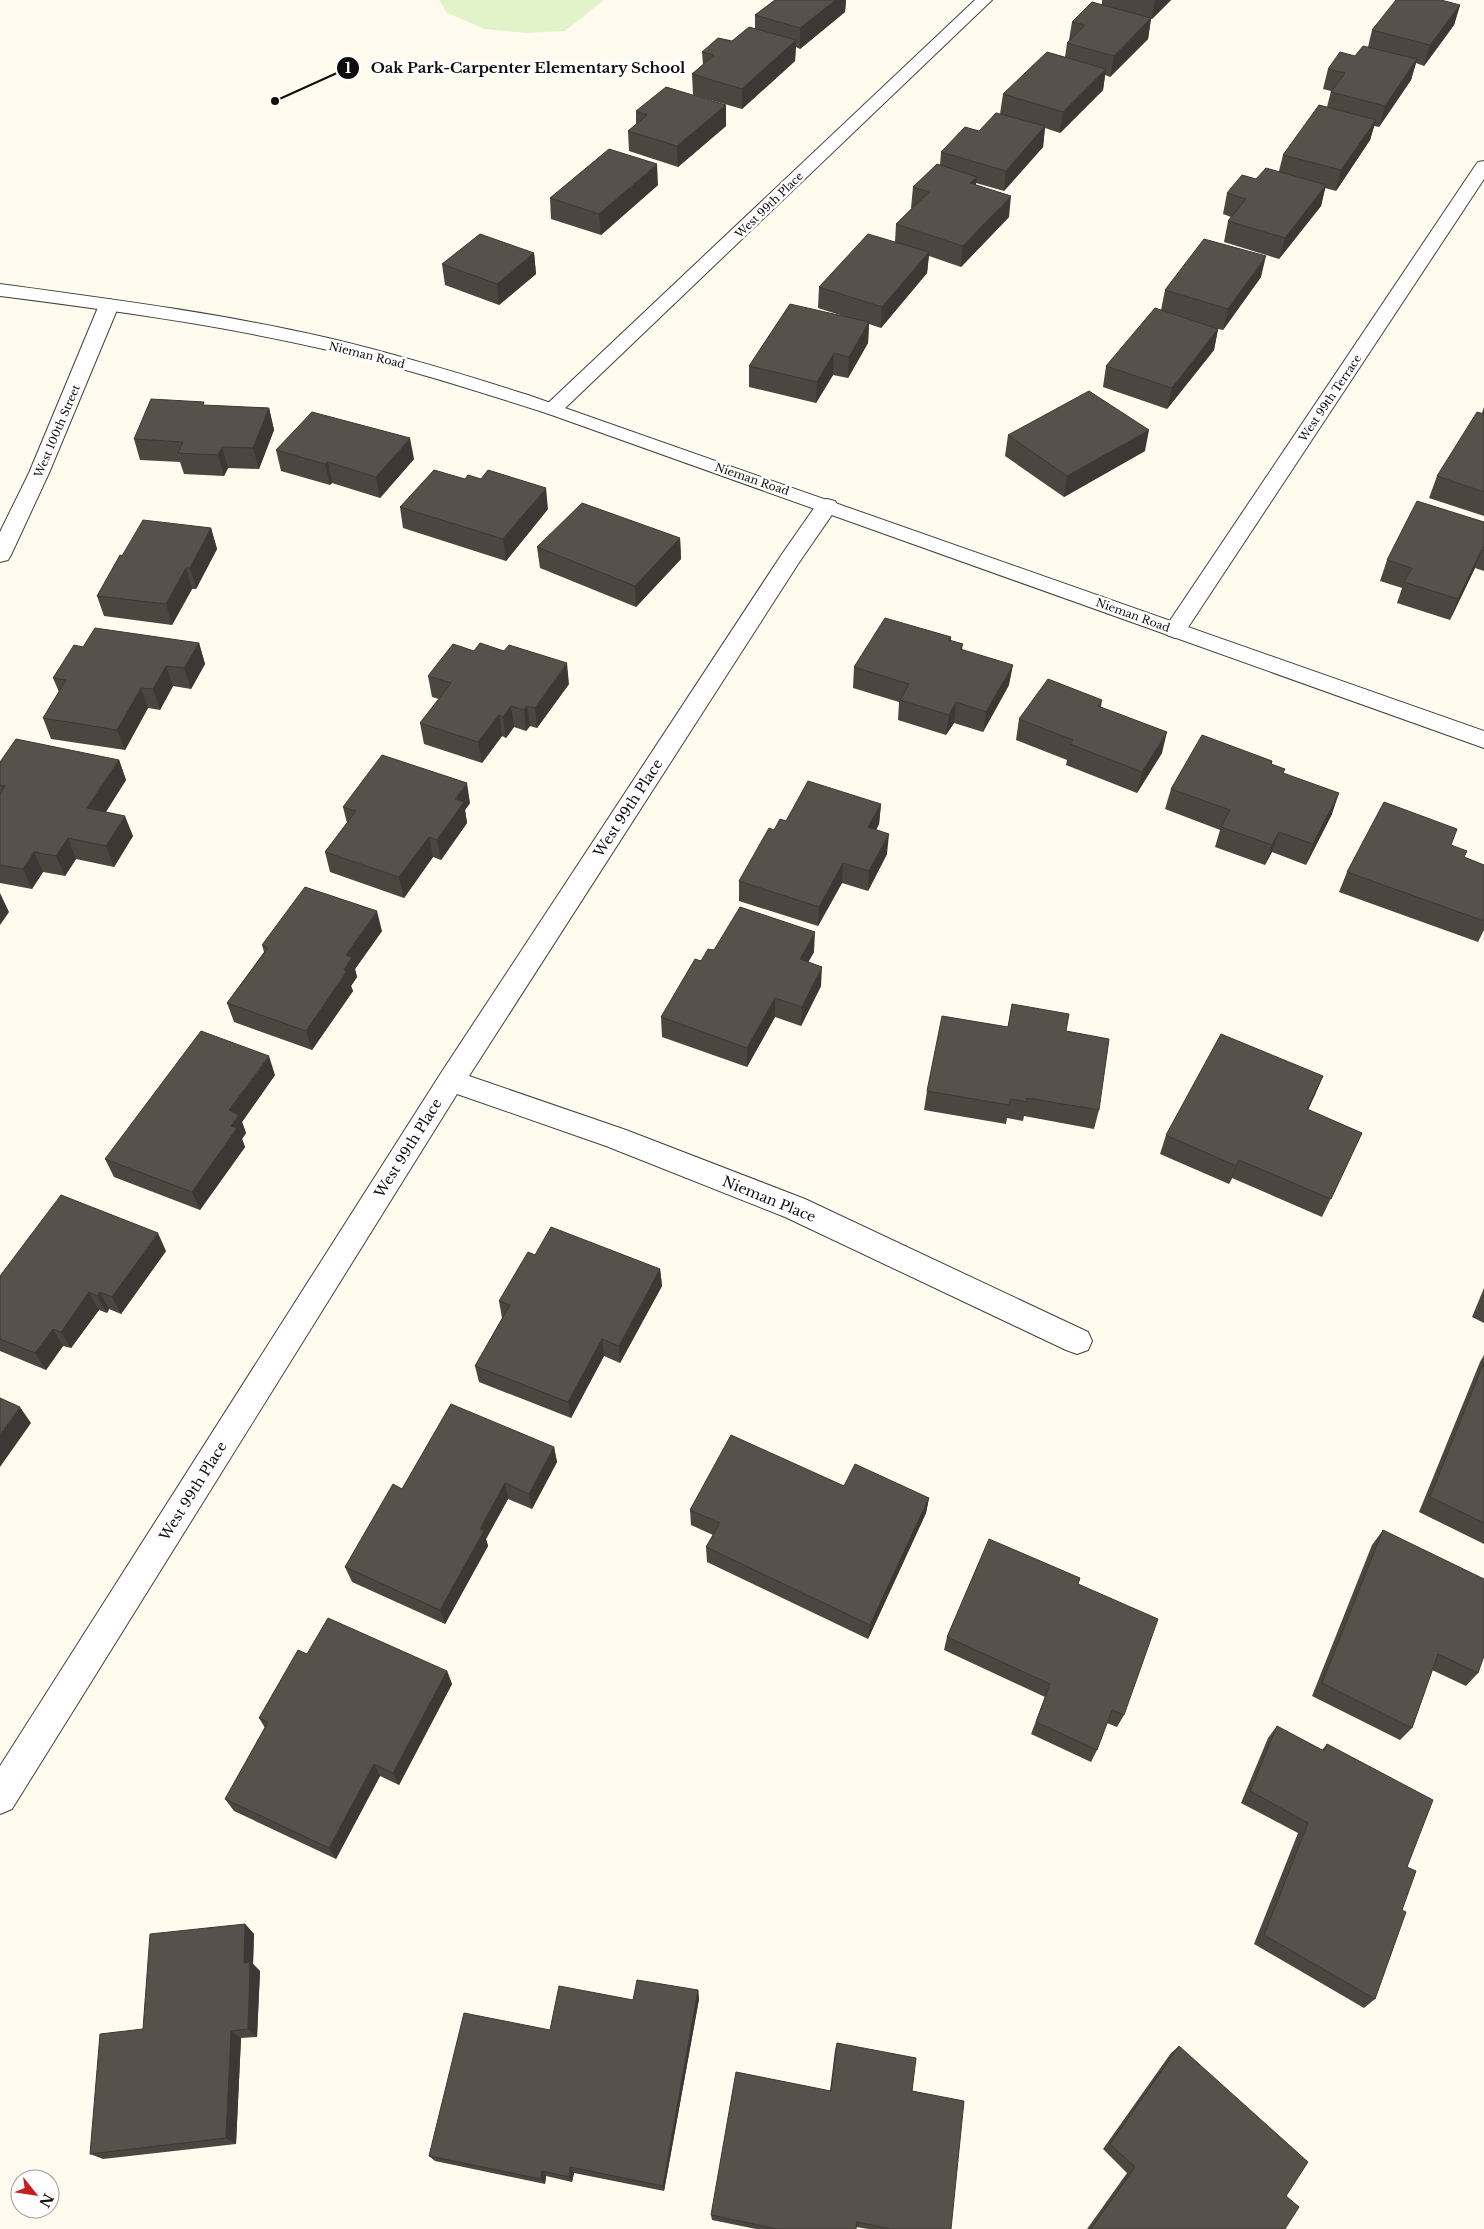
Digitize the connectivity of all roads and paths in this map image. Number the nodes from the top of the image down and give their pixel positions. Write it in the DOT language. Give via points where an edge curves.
graph roads {
  1 [pos="984,0"];
  2 [pos="1484,166"];
  3 [pos="0,290"];
  4 [pos="110,305"];
  5 [pos="553,409"];
  6 [pos="827,506"];
  7 [pos="0,555"];
  8 [pos="1175,630"];
  9 [pos="1484,740"];
  10 [pos="451,1080"];
  11 [pos="1077,1341"];
  12 [pos="0,1797"];
  1 -- 5 [label="street, West 99th Place"];
  2 -- 8 [label="street, West 99th Terrace"];
  3 -- 4 [label="street, Nieman Road"];
  4 -- 5 [label="street, Nieman Road" via="295,337 424,369"];
  4 -- 7 [label="street, West 100th Street" via="39,473"];
  5 -- 6 [label="street, Nieman Road"];
  6 -- 8 [label="street, Nieman Road"];
  6 -- 10 [label="street, West 99th Place"];
  8 -- 9 [label="street, Nieman Road"];
  10 -- 11 [label="street, Nieman Place" via="616,1138 795,1208"];
  10 -- 12 [label="street, West 99th Place"];
}
